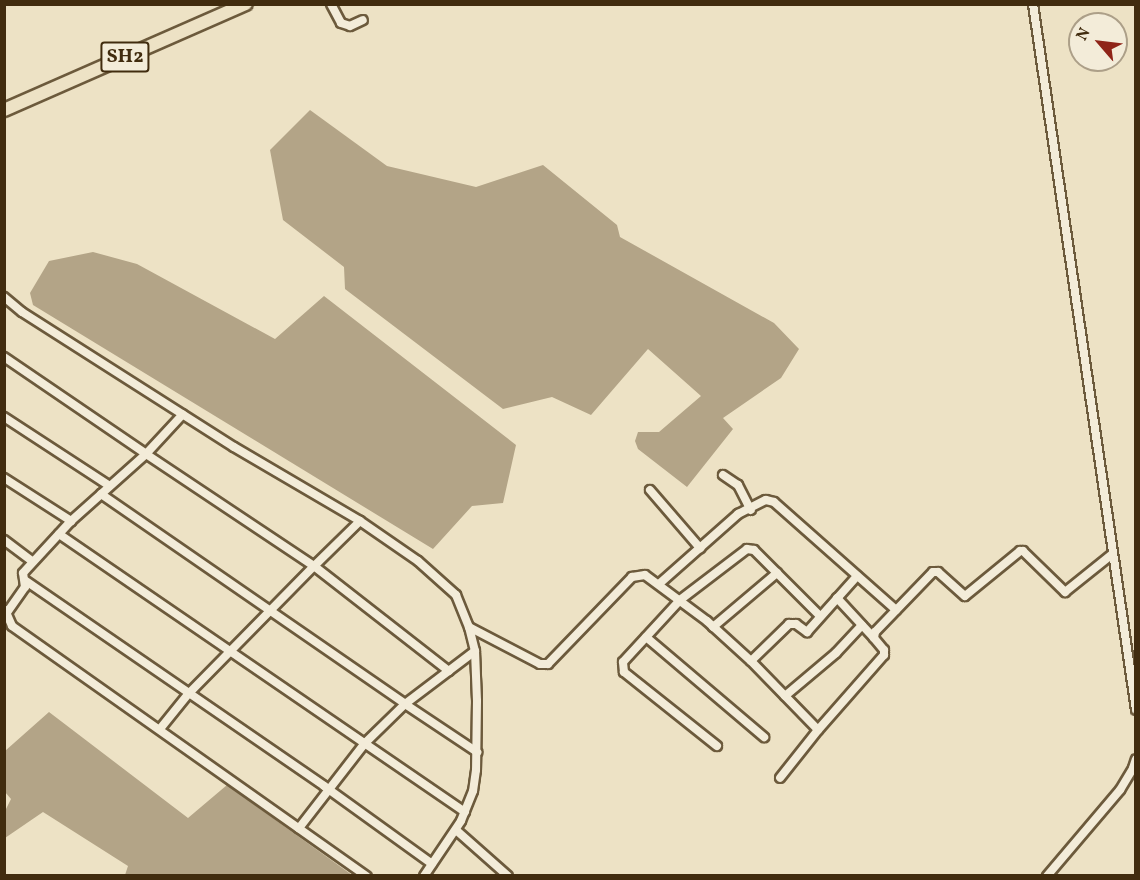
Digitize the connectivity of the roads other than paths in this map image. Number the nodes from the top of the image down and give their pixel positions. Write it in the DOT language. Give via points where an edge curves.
graph roads {
  1 [pos="246,4"];
  2 [pos="331,4"];
  3 [pos="1033,4"];
  4 [pos="363,20"];
  5 [pos="4,110"];
  6 [pos="4,297"];
  7 [pos="4,357"];
  8 [pos="183,414"];
  9 [pos="4,417"];
  10 [pos="146,454"];
  11 [pos="723,475"];
  12 [pos="4,478"];
  13 [pos="110,486"];
  14 [pos="650,490"];
  15 [pos="101,494"];
  16 [pos="751,510"];
  17 [pos="71,521"];
  18 [pos="360,521"];
  19 [pos="58,534"];
  20 [pos="4,540"];
  21 [pos="700,548"];
  22 [pos="1111,555"];
  23 [pos="33,562"];
  24 [pos="314,566"];
  25 [pos="777,573"];
  26 [pos="857,576"];
  27 [pos="26,581"];
  28 [pos="659,584"];
  29 [pos="837,598"];
  30 [pos="680,600"];
  31 [pos="896,610"];
  32 [pos="269,612"];
  33 [pos="820,616"];
  34 [pos="6,617"];
  35 [pos="862,625"];
  36 [pos="469,627"];
  37 [pos="713,627"];
  38 [pos="646,637"];
  39 [pos="874,638"];
  40 [pos="230,651"];
  41 [pos="474,651"];
  42 [pos="751,661"];
  43 [pos="449,671"];
  44 [pos="189,693"];
  45 [pos="784,696"];
  46 [pos="405,704"];
  47 [pos="1136,710"];
  48 [pos="160,729"];
  49 [pos="818,730"];
  50 [pos="764,737"];
  51 [pos="365,743"];
  52 [pos="717,746"];
  53 [pos="477,752"];
  54 [pos="1136,759"];
  55 [pos="780,778"];
  56 [pos="329,790"];
  57 [pos="465,812"];
  58 [pos="299,828"];
  59 [pos="456,830"];
  60 [pos="432,864"];
  61 [pos="367,876"];
  62 [pos="424,876"];
  63 [pos="508,876"];
  64 [pos="1047,876"];
  1 -- 5 [label="main road, SH2"];
  2 -- 4 [label="street" via="341,23 350,26"];
  3 -- 22 [label="street"];
  6 -- 8 [label="street"];
  7 -- 10 [label="street"];
  8 -- 10 [label="street"];
  8 -- 18 [label="street"];
  9 -- 13 [label="street"];
  10 -- 13 [label="street"];
  10 -- 24 [label="street"];
  11 -- 16 [label="street" via="741,489"];
  12 -- 17 [label="street"];
  13 -- 15 [label="street"];
  14 -- 21 [label="street"];
  15 -- 17 [label="street"];
  15 -- 32 [label="street"];
  16 -- 21 [label="street" via="738,514"];
  16 -- 26 [label="street" via="762,501 774,502"];
  17 -- 19 [label="street"];
  18 -- 24 [label="street"];
  18 -- 36 [label="street" via="438,577 456,595"];
  19 -- 23 [label="street"];
  19 -- 40 [label="street"];
  20 -- 23 [label="street"];
  21 -- 28 [label="street"];
  22 -- 31 [label="street" via="1065,592 1023,551 965,596 935,571"];
  22 -- 47 [label="street"];
  23 -- 27 [label="street" via="23,573"];
  24 -- 32 [label="street"];
  24 -- 43 [label="street"];
  25 -- 30 [label="street" via="754,550 747,549"];
  25 -- 33 [label="street"];
  25 -- 37 [label="street"];
  26 -- 29 [label="street"];
  26 -- 31 [label="street"];
  27 -- 34 [label="street"];
  27 -- 44 [label="street"];
  28 -- 30 [label="street"];
  28 -- 36 [label="street" via="645,575 632,577 548,664 540,664"];
  29 -- 33 [label="street"];
  29 -- 35 [label="street"];
  30 -- 37 [label="street"];
  30 -- 38 [label="street"];
  31 -- 39 [label="street"];
  32 -- 40 [label="street"];
  32 -- 46 [label="street"];
  33 -- 42 [label="street" via="804,633 796,624 789,624"];
  34 -- 48 [label="street"];
  35 -- 39 [label="street"];
  35 -- 45 [label="street" via="836,653"];
  36 -- 41 [label="street"];
  37 -- 42 [label="street"];
  38 -- 50 [label="street"];
  38 -- 52 [label="street" via="623,662 622,669"];
  39 -- 49 [label="street" via="884,655"];
  40 -- 44 [label="street"];
  40 -- 51 [label="street"];
  41 -- 43 [label="street"];
  41 -- 53 [label="street"];
  42 -- 45 [label="street"];
  43 -- 46 [label="street"];
  44 -- 48 [label="street"];
  44 -- 56 [label="street"];
  45 -- 49 [label="street"];
  46 -- 51 [label="street"];
  46 -- 53 [label="street"];
  48 -- 58 [label="street"];
  49 -- 55 [label="street"];
  51 -- 56 [label="street"];
  51 -- 57 [label="street"];
  53 -- 57 [label="street" via="473,791"];
  54 -- 64 [label="street" via="1120,790"];
  56 -- 58 [label="street"];
  56 -- 60 [label="street"];
  57 -- 59 [label="street"];
  58 -- 61 [label="street"];
  59 -- 60 [label="street"];
  59 -- 63 [label="street"];
  60 -- 62 [label="street"];
}
